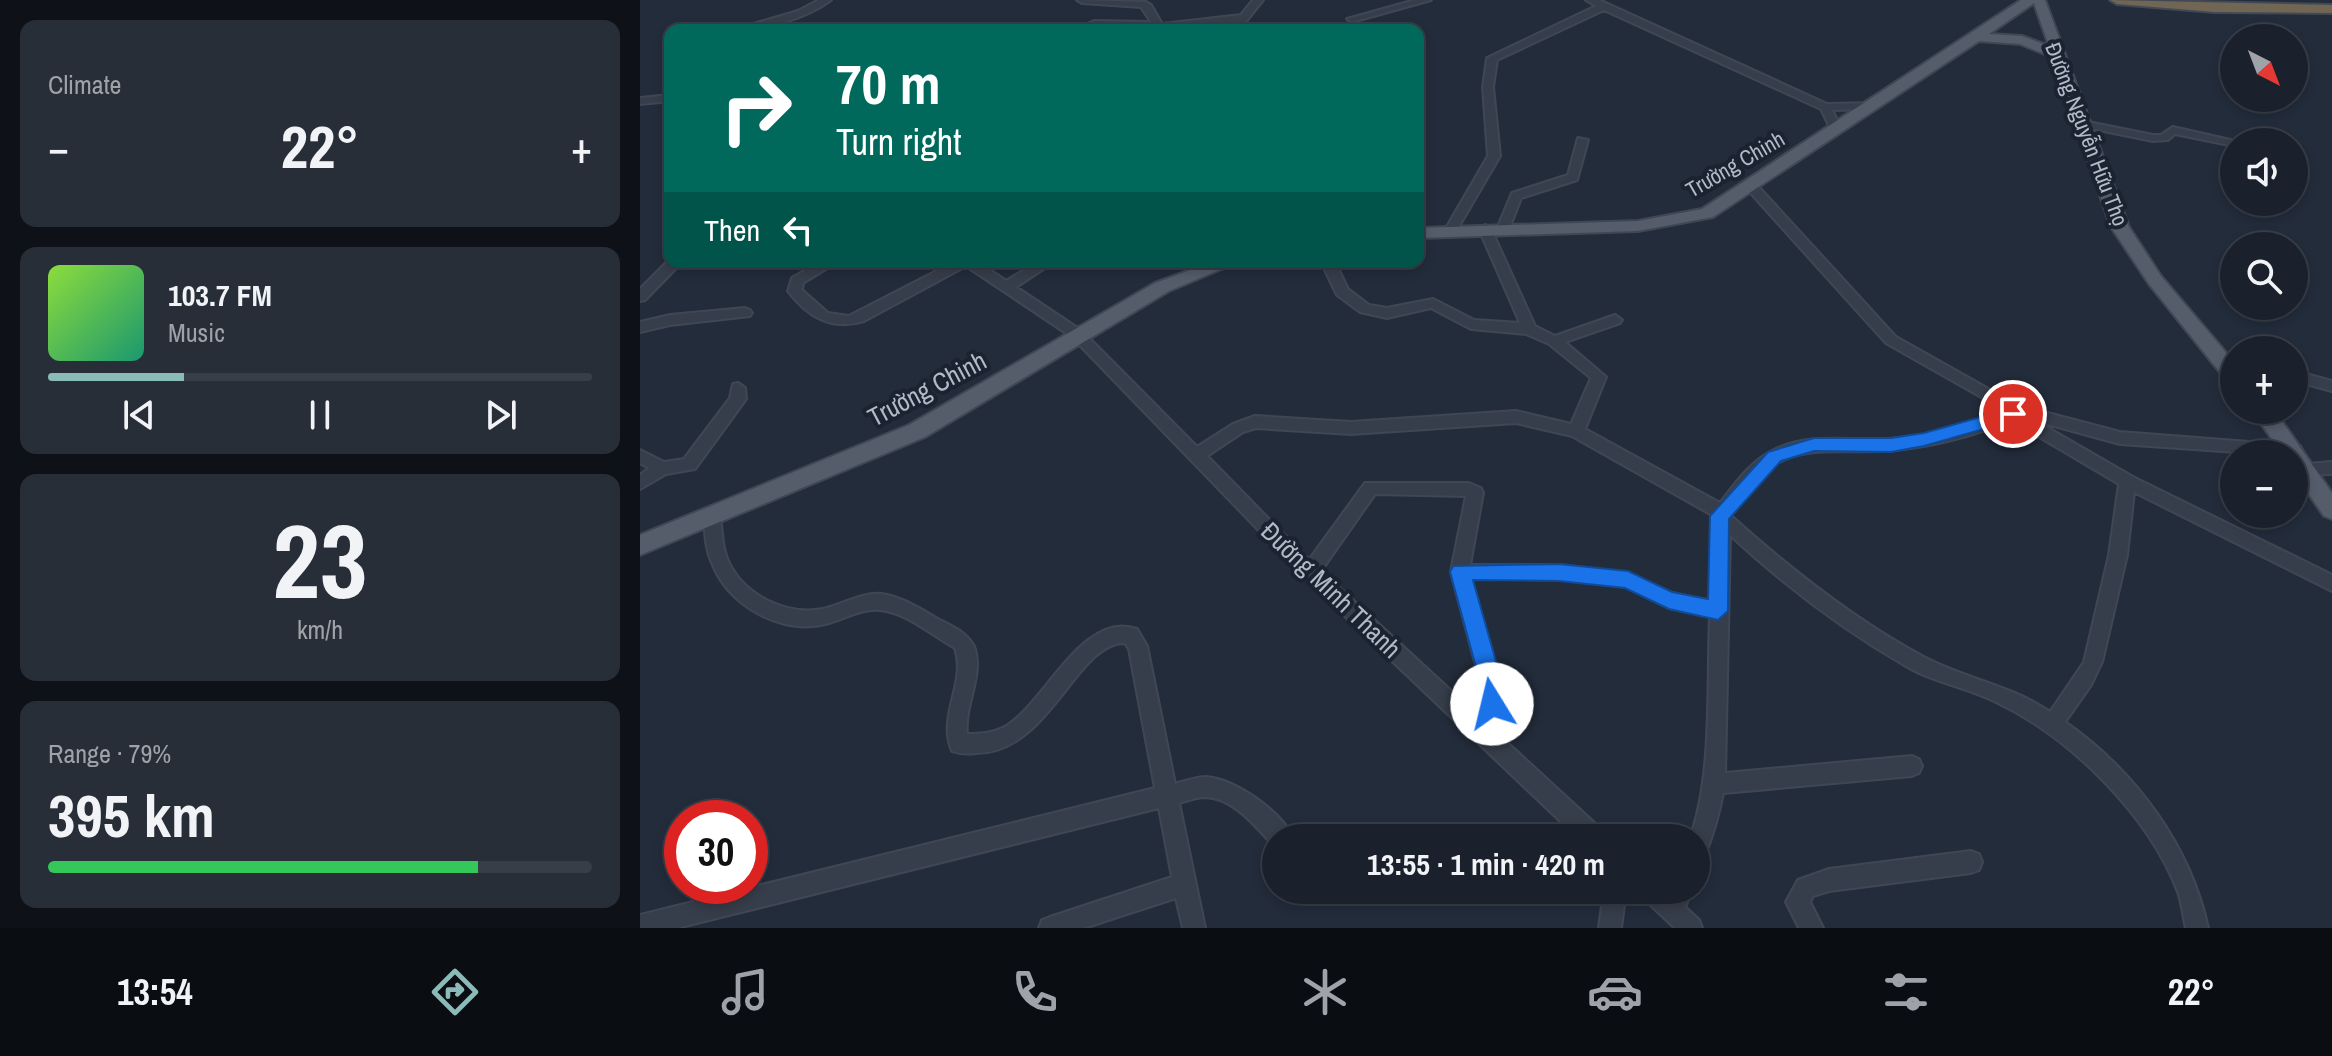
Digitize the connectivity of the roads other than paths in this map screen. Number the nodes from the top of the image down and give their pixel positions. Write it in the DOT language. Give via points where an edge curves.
graph roads {
  1 [pos="826,0"];
  2 [pos="1082,0"];
  3 [pos="1258,0"];
  4 [pos="1426,0"];
  5 [pos="1591,0"];
  6 [pos="2030,0"];
  7 [pos="2039,0"];
  8 [pos="2117,0"];
  9 [pos="1604,6"];
  10 [pos="2332,9"];
  11 [pos="1243,18"];
  12 [pos="1352,19"];
  13 [pos="760,24"];
  14 [pos="1156,24"];
  15 [pos="1193,24"];
  16 [pos="1239,24"];
  17 [pos="1978,37"];
  18 [pos="2056,54"];
  19 [pos="664,99"];
  20 [pos="640,101"];
  21 [pos="1874,106"];
  22 [pos="1825,107"];
  23 [pos="2083,124"];
  24 [pos="1836,130"];
  25 [pos="1582,140"];
  26 [pos="2220,140"];
  27 [pos="1751,186"];
  28 [pos="1494,229"];
  29 [pos="1451,230"];
  30 [pos="1424,232"];
  31 [pos="669,268"];
  32 [pos="819,268"];
  33 [pos="955,268"];
  34 [pos="976,268"];
  35 [pos="1037,268"];
  36 [pos="1213,268"];
  37 [pos="1331,268"];
  38 [pos="1006,287"];
  39 [pos="640,297"];
  40 [pos="745,313"];
  41 [pos="1615,320"];
  42 [pos="640,327"];
  43 [pos="1529,329"];
  44 [pos="1077,334"];
  45 [pos="1554,341"];
  46 [pos="2220,359"];
  47 [pos="2308,380"];
  48 [pos="2332,386"];
  49 [pos="738,388"];
  50 [pos="2017,412"];
  51 [pos="1576,431"];
  52 [pos="2220,450"];
  53 [pos="1197,455"];
  54 [pos="640,456"];
  55 [pos="2308,463"];
  56 [pos="662,468"];
  57 [pos="2332,468"];
  58 [pos="2308,476"];
  59 [pos="2127,481"];
  60 [pos="640,483"];
  61 [pos="2332,510"];
  62 [pos="1721,514"];
  63 [pos="712,515"];
  64 [pos="640,545"];
  65 [pos="1310,572"];
  66 [pos="1460,572"];
  67 [pos="2332,583"];
  68 [pos="1718,611"];
  69 [pos="2054,724"];
  70 [pos="1473,727"];
  71 [pos="1912,766"];
  72 [pos="1714,784"];
  73 [pos="1165,794"];
  74 [pos="1267,824"];
  75 [pos="1579,824"];
  76 [pos="1705,824"];
  77 [pos="1971,862"];
  78 [pos="1184,884"];
  79 [pos="1613,904"];
  80 [pos="1679,904"];
  81 [pos="640,926"];
  82 [pos="1050,928"];
  83 [pos="1194,928"];
  84 [pos="1610,928"];
  85 [pos="1691,928"];
  86 [pos="1812,928"];
  87 [pos="2197,928"];
  1 -- 13 [label="street"];
  2 -- 14 [label="street" via="1143,4"];
  3 -- 11 [label="street"];
  4 -- 12 [label="street"];
  5 -- 9 [label="street"];
  6 -- 17 [label="main road, Trường Chinh"];
  7 -- 18 [label="main road, Đường Nguyễn Hữu Thọ"];
  8 -- 10 [label="highway" via="2224,9"];
  9 -- 22 [label="street"];
  9 -- 29 [label="street" via="1492,58 1488,87 1496,150"];
  11 -- 15 [label="street"];
  11 -- 16 [label="street"];
  17 -- 18 [label="main road" via="2022,40"];
  17 -- 21 [label="main road, Trường Chinh"];
  18 -- 23 [label="main road, Đường Nguyễn Hữu Thọ"];
  19 -- 20 [label="street"];
  21 -- 22 [label="street"];
  21 -- 24 [label="main road, Trường Chinh"];
  22 -- 24 [label="street"];
  23 -- 26 [label="street" via="2153,138 2164,138 2173,130"];
  23 -- 46 [label="main road, Đường Nguyễn Hữu Thọ" via="2120,227 2155,280"];
  24 -- 27 [label="main road, Trường Chinh"];
  25 -- 28 [label="street" via="1573,177 1516,196"];
  27 -- 28 [label="main road, Trường Chinh" via="1689,219 1638,226"];
  27 -- 50 [label="street" via="1893,342"];
  28 -- 29 [label="main road, Trường Chinh"];
  28 -- 43 [label="street"];
  29 -- 30 [label="main road, Trường Chinh"];
  31 -- 39 [label="street"];
  32 -- 33 [label="street" via="802,277 795,291 824,317 842,323"];
  34 -- 38 [label="street, Đường Minh Thanh"];
  35 -- 38 [label="street"];
  36 -- 44 [label="main road, Trường Chinh" via="1162,287"];
  37 -- 43 [label="street" via="1342,292 1365,309 1387,313 1433,303 1471,324"];
  38 -- 44 [label="street, Đường Minh Thanh"];
  40 -- 42 [label="street"];
  41 -- 45 [label="street"];
  43 -- 45 [label="street"];
  44 -- 53 [label="street, Đường Minh Thanh"];
  44 -- 63 [label="main road, Trường Chinh" via="917,431"];
  45 -- 51 [label="street" via="1599,377"];
  47 -- 48 [label="street"];
  49 -- 56 [label="street" via="738,399 693,462"];
  50 -- 52 [label="street" via="2120,438"];
  50 -- 59 [label="street"];
  50 -- 62 [label="street" via="1891,445 1814,444 1789,450 1774,456"];
  51 -- 53 [label="street" via="1505,416 1351,428 1255,422"];
  51 -- 62 [label="street"];
  53 -- 65 [label="street, Đường Minh Thanh"];
  54 -- 56 [label="street"];
  55 -- 57 [label="street"];
  56 -- 60 [label="street"];
  58 -- 61 [label="main road"];
  59 -- 67 [label="street"];
  59 -- 69 [label="street" via="2118,555 2093,662"];
  62 -- 68 [label="street"];
  62 -- 69 [label="street" via="1755,549 1905,656 2001,694"];
  63 -- 64 [label="main road, Trường Chinh"];
  63 -- 73 [label="street" via="722,568 734,586 762,606 815,618 864,603 890,604 963,643 967,659 954,732 959,744 973,747 1028,724 1093,646 1113,633 1130,635 1138,646"];
  65 -- 66 [label="street" via="1365,493 1377,486 1475,493"];
  65 -- 70 [label="street, Đường Minh Thanh"];
  66 -- 68 [label="street" via="1559,572 1628,580 1669,600"];
  66 -- 70 [label="street" via="1494,698"];
  68 -- 72 [label="street"];
  69 -- 87 [label="street" via="2158,827 2191,891"];
  70 -- 75 [label="street, Đường Minh Thanh"];
  71 -- 72 [label="street"];
  72 -- 76 [label="street"];
  73 -- 74 [label="street" via="1223,788"];
  73 -- 78 [label="street"];
  73 -- 81 [label="street"];
  77 -- 86 [label="street" via="1829,880 1806,888 1797,902"];
  78 -- 82 [label="street"];
  78 -- 83 [label="street"];
  79 -- 84 [label="street"];
  80 -- 85 [label="street"];
}
